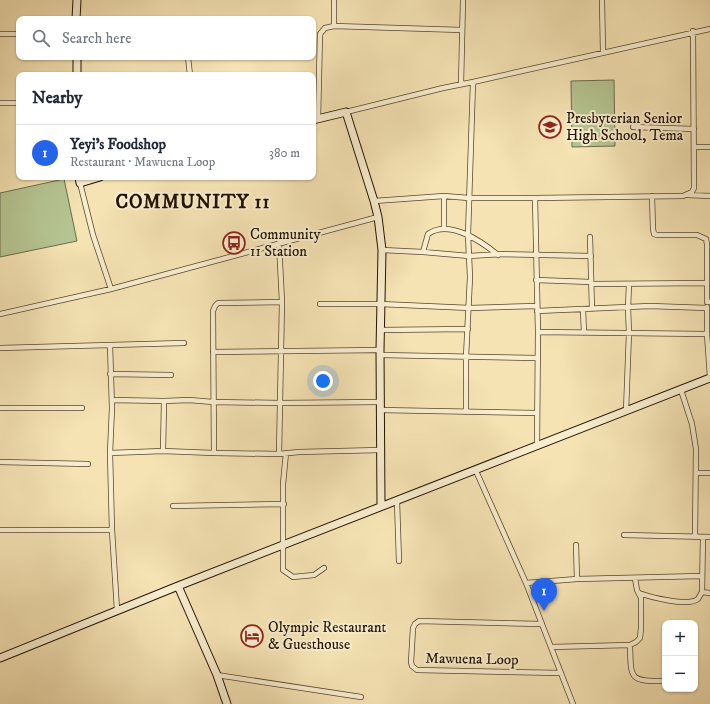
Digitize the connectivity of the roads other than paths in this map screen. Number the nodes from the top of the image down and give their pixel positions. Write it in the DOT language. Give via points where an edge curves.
graph roads {
  1 [pos="77,0"];
  2 [pos="334,0"];
  3 [pos="463,0"];
  4 [pos="602,0"];
  5 [pos="76,16"];
  6 [pos="334,26"];
  7 [pos="710,28"];
  8 [pos="462,30"];
  9 [pos="693,31"];
  10 [pos="0,34"];
  11 [pos="16,34"];
  12 [pos="603,53"];
  13 [pos="77,60"];
  14 [pos="188,60"];
  15 [pos="77,72"];
  16 [pos="190,72"];
  17 [pos="473,82"];
  18 [pos="461,84"];
  19 [pos="16,102"];
  20 [pos="0,103"];
  21 [pos="316,103"];
  22 [pos="346,112"];
  23 [pos="316,120"];
  24 [pos="633,127"];
  25 [pos="694,129"];
  26 [pos="694,147"];
  27 [pos="710,147"];
  28 [pos="79,180"];
  29 [pos="687,195"];
  30 [pos="444,196"];
  31 [pos="652,196"];
  32 [pos="710,196"];
  33 [pos="469,198"];
  34 [pos="535,198"];
  35 [pos="374,201"];
  36 [pos="378,217"];
  37 [pos="444,229"];
  38 [pos="468,235"];
  39 [pos="590,237"];
  40 [pos="279,243"];
  41 [pos="382,250"];
  42 [pos="423,252"];
  43 [pos="498,255"];
  44 [pos="536,255"];
  45 [pos="469,256"];
  46 [pos="591,256"];
  47 [pos="536,280"];
  48 [pos="591,283"];
  49 [pos="707,283"];
  50 [pos="629,284"];
  51 [pos="111,289"];
  52 [pos="282,302"];
  53 [pos="709,302"];
  54 [pos="320,304"];
  55 [pos="380,304"];
  56 [pos="470,308"];
  57 [pos="537,308"];
  58 [pos="628,308"];
  59 [pos="708,308"];
  60 [pos="583,309"];
  61 [pos="592,309"];
  62 [pos="0,314"];
  63 [pos="468,329"];
  64 [pos="380,330"];
  65 [pos="538,332"];
  66 [pos="584,333"];
  67 [pos="629,333"];
  68 [pos="707,334"];
  69 [pos="184,343"];
  70 [pos="110,345"];
  71 [pos="0,348"];
  72 [pos="213,352"];
  73 [pos="280,352"];
  74 [pos="380,353"];
  75 [pos="466,357"];
  76 [pos="538,358"];
  77 [pos="110,374"];
  78 [pos="171,375"];
  79 [pos="710,378"];
  80 [pos="681,390"];
  81 [pos="112,400"];
  82 [pos="164,401"];
  83 [pos="213,402"];
  84 [pos="280,403"];
  85 [pos="380,406"];
  86 [pos="0,408"];
  87 [pos="82,408"];
  88 [pos="466,411"];
  89 [pos="626,411"];
  90 [pos="537,413"];
  91 [pos="537,446"];
  92 [pos="380,450"];
  93 [pos="163,451"];
  94 [pos="110,453"];
  95 [pos="286,453"];
  96 [pos="214,454"];
  97 [pos="279,454"];
  98 [pos="0,462"];
  99 [pos="88,464"];
  100 [pos="476,470"];
  101 [pos="696,473"];
  102 [pos="710,473"];
  103 [pos="397,501"];
  104 [pos="284,504"];
  105 [pos="173,506"];
  106 [pos="381,506"];
  107 [pos="0,530"];
  108 [pos="112,530"];
  109 [pos="624,535"];
  110 [pos="695,536"];
  111 [pos="703,537"];
  112 [pos="710,537"];
  113 [pos="284,545"];
  114 [pos="576,545"];
  115 [pos="399,561"];
  116 [pos="324,568"];
  117 [pos="702,576"];
  118 [pos="635,578"];
  119 [pos="577,579"];
  120 [pos="526,583"];
  121 [pos="178,586"];
  122 [pos="702,592"];
  123 [pos="639,593"];
  124 [pos="710,593"];
  125 [pos="117,610"];
  126 [pos="542,624"];
  127 [pos="630,645"];
  128 [pos="551,647"];
  129 [pos="0,658"];
  130 [pos="561,673"];
  131 [pos="217,675"];
  132 [pos="662,680"];
  133 [pos="361,697"];
  134 [pos="228,704"];
  135 [pos="573,704"];
  1 -- 5 [label="street"];
  2 -- 6 [label="street"];
  3 -- 8 [label="street"];
  4 -- 12 [label="street"];
  6 -- 8 [label="street"];
  6 -- 21 [label="street" via="325,28 320,34"];
  7 -- 9 [label="street"];
  8 -- 18 [label="street"];
  9 -- 12 [label="street"];
  9 -- 25 [label="street"];
  10 -- 11 [label="street"];
  12 -- 17 [label="street"];
  13 -- 15 [label="street"];
  14 -- 16 [label="street"];
  17 -- 18 [label="street"];
  17 -- 33 [label="street"];
  18 -- 22 [label="street"];
  19 -- 20 [label="street"];
  22 -- 23 [label="street"];
  22 -- 35 [label="street"];
  24 -- 25 [label="street"];
  25 -- 26 [label="street"];
  26 -- 27 [label="street"];
  26 -- 29 [label="street" via="694,188"];
  28 -- 51 [label="street" via="93,235"];
  29 -- 31 [label="street"];
  29 -- 32 [label="street"];
  30 -- 33 [label="street"];
  30 -- 35 [label="street"];
  30 -- 37 [label="street"];
  31 -- 34 [label="street"];
  31 -- 49 [label="street" via="654,234 696,235 706,238"];
  33 -- 34 [label="street"];
  33 -- 38 [label="street"];
  34 -- 44 [label="street"];
  35 -- 36 [label="street"];
  36 -- 40 [label="street"];
  36 -- 41 [label="street"];
  37 -- 38 [label="street"];
  37 -- 42 [label="street" via="433,230 428,234"];
  38 -- 43 [label="street"];
  38 -- 45 [label="street"];
  39 -- 46 [label="street"];
  40 -- 51 [label="street"];
  40 -- 52 [label="street"];
  41 -- 42 [label="street"];
  41 -- 55 [label="street"];
  42 -- 45 [label="street"];
  43 -- 44 [label="street"];
  43 -- 45 [label="street"];
  44 -- 46 [label="street"];
  44 -- 47 [label="street"];
  45 -- 56 [label="street"];
  46 -- 48 [label="street"];
  47 -- 48 [label="street"];
  47 -- 57 [label="street"];
  48 -- 50 [label="street"];
  48 -- 61 [label="street"];
  49 -- 50 [label="street"];
  49 -- 53 [label="street"];
  50 -- 58 [label="street"];
  51 -- 62 [label="street"];
  52 -- 72 [label="street" via="215,306"];
  52 -- 73 [label="street"];
  53 -- 59 [label="street"];
  54 -- 55 [label="street"];
  55 -- 56 [label="street"];
  55 -- 64 [label="street"];
  56 -- 57 [label="street"];
  56 -- 63 [label="street"];
  57 -- 60 [label="street"];
  57 -- 65 [label="street"];
  58 -- 59 [label="street"];
  58 -- 61 [label="street"];
  58 -- 67 [label="street"];
  59 -- 68 [label="street"];
  60 -- 61 [label="street"];
  60 -- 66 [label="street"];
  63 -- 64 [label="street"];
  63 -- 75 [label="street"];
  64 -- 74 [label="street"];
  65 -- 66 [label="street"];
  65 -- 76 [label="street"];
  66 -- 67 [label="street"];
  67 -- 68 [label="street"];
  67 -- 89 [label="street"];
  68 -- 79 [label="street"];
  69 -- 70 [label="street"];
  70 -- 71 [label="street"];
  70 -- 77 [label="street"];
  72 -- 73 [label="street"];
  72 -- 83 [label="street"];
  73 -- 74 [label="street"];
  73 -- 84 [label="street"];
  74 -- 75 [label="street"];
  74 -- 85 [label="street"];
  75 -- 76 [label="street"];
  75 -- 88 [label="street"];
  76 -- 90 [label="street"];
  77 -- 78 [label="street"];
  77 -- 81 [label="street"];
  79 -- 80 [label="street"];
  80 -- 89 [label="street"];
  80 -- 101 [label="street" via="692,424"];
  81 -- 82 [label="street"];
  81 -- 94 [label="street"];
  82 -- 83 [label="street"];
  82 -- 93 [label="street"];
  83 -- 84 [label="street"];
  83 -- 96 [label="street"];
  84 -- 85 [label="street"];
  84 -- 97 [label="street"];
  85 -- 88 [label="street"];
  85 -- 92 [label="street"];
  86 -- 87 [label="street"];
  88 -- 90 [label="street"];
  89 -- 91 [label="street"];
  90 -- 91 [label="street"];
  91 -- 100 [label="street"];
  92 -- 95 [label="street"];
  92 -- 106 [label="street"];
  93 -- 94 [label="street"];
  93 -- 96 [label="street"];
  94 -- 108 [label="street"];
  95 -- 97 [label="street"];
  95 -- 104 [label="street"];
  96 -- 97 [label="street"];
  98 -- 99 [label="street"];
  100 -- 103 [label="street"];
  100 -- 120 [label="street"];
  101 -- 102 [label="street"];
  101 -- 110 [label="street"];
  103 -- 106 [label="street"];
  103 -- 115 [label="street"];
  104 -- 105 [label="street"];
  104 -- 113 [label="street"];
  106 -- 113 [label="street"];
  107 -- 108 [label="street"];
  108 -- 125 [label="street"];
  109 -- 110 [label="street"];
  110 -- 111 [label="street"];
  111 -- 112 [label="street"];
  111 -- 117 [label="street"];
  113 -- 116 [label="street" via="283,570 293,577 314,575"];
  113 -- 121 [label="street"];
  114 -- 119 [label="street"];
  117 -- 118 [label="street"];
  117 -- 122 [label="street"];
  118 -- 119 [label="street"];
  118 -- 123 [label="street"];
  119 -- 120 [label="street"];
  120 -- 126 [label="street"];
  121 -- 125 [label="street"];
  121 -- 131 [label="street"];
  122 -- 123 [label="street" via="698,600 692,602 668,601"];
  122 -- 124 [label="street"];
  123 -- 127 [label="street" via="642,605 640,638"];
  125 -- 129 [label="street"];
  126 -- 128 [label="street"];
  126 -- 130 [label="street, Mawuena Loop" via="420,621 413,628 412,666 417,670"];
  127 -- 128 [label="street"];
  127 -- 132 [label="street" via="632,674 643,681"];
  128 -- 130 [label="street"];
  130 -- 135 [label="street"];
  131 -- 133 [label="street"];
  131 -- 134 [label="street"];
}
